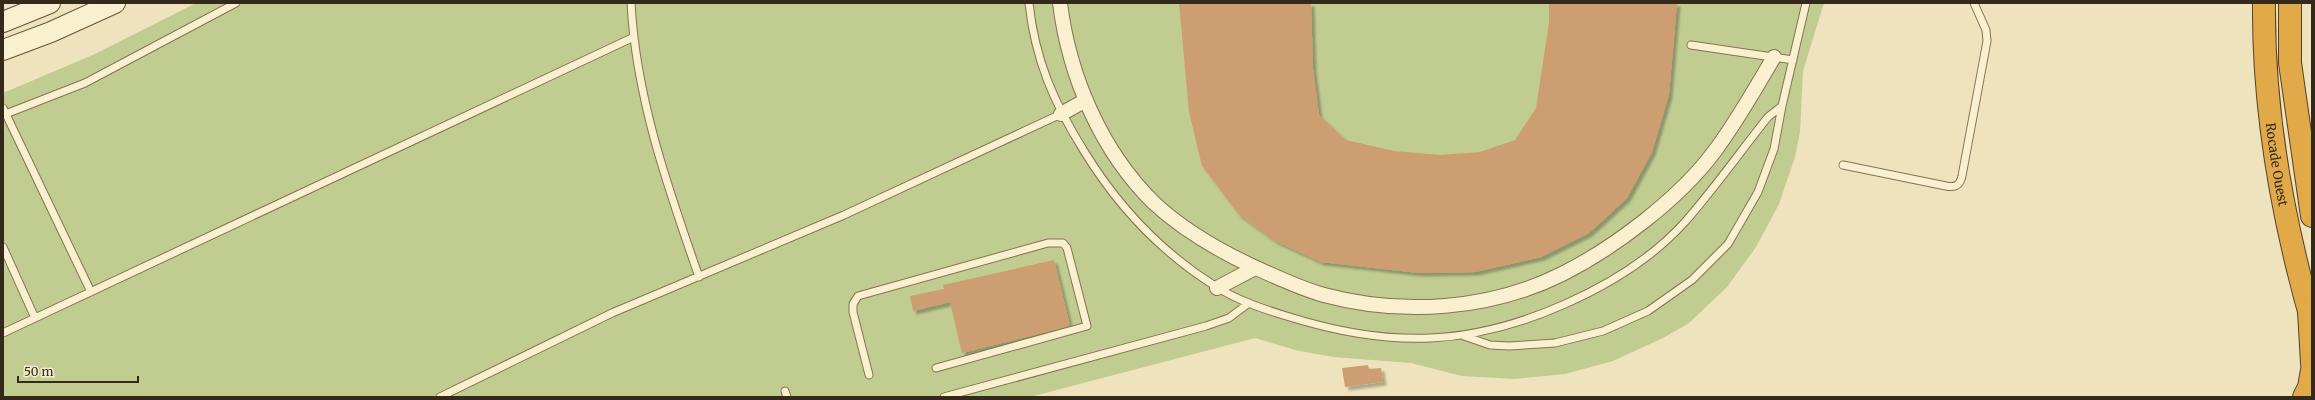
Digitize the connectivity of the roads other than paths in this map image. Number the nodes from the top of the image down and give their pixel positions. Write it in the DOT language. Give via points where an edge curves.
graph roads {
  1 [pos="50,3"];
  2 [pos="116,3"];
  3 [pos="236,3"];
  4 [pos="631,3"];
  5 [pos="1029,3"];
  6 [pos="1060,3"];
  7 [pos="1806,3"];
  8 [pos="1974,3"];
  9 [pos="2264,3"];
  10 [pos="2290,3"];
  11 [pos="3,22"];
  12 [pos="634,37"];
  13 [pos="1690,45"];
  14 [pos="3,50"];
  15 [pos="1774,57"];
  16 [pos="1793,60"];
  17 [pos="1086,100"];
  18 [pos="1782,106"];
  19 [pos="4,112"];
  20 [pos="1061,114"];
  21 [pos="1843,165"];
  22 [pos="2312,216"];
  23 [pos="3,247"];
  24 [pos="1255,268"];
  25 [pos="699,277"];
  26 [pos="1217,288"];
  27 [pos="91,292"];
  28 [pos="1249,303"];
  29 [pos="2310,316"];
  30 [pos="36,318"];
  31 [pos="3,333"];
  32 [pos="1464,336"];
  33 [pos="2312,363"];
  34 [pos="936,368"];
  35 [pos="2312,370"];
  36 [pos="869,375"];
  37 [pos="440,397"];
  38 [pos="944,397"];
  39 [pos="2304,397"];
  1 -- 11 [label="main road"];
  2 -- 14 [label="main road"];
  3 -- 19 [label="lane" via="85,83"];
  4 -- 12 [label="lane"];
  5 -- 20 [label="lane" via="1040,59"];
  6 -- 17 [label="street" via="1070,54"];
  7 -- 16 [label="lane"];
  8 -- 21 [label="lane" via="1986,30 1987,41 1962,176 1958,185 1946,186"];
  9 -- 29 [label="highway, Rocade Ouest" via="2265,70 2275,166"];
  10 -- 22 [label="highway, Rocade Ouest" via="2290,63"];
  12 -- 25 [label="lane" via="645,104 656,146"];
  12 -- 27 [label="lane"];
  13 -- 15 [label="lane"];
  15 -- 16 [label="lane"];
  15 -- 24 [label="street" via="1713,153 1674,194 1618,240 1562,274 1537,285 1511,294 1464,304 1403,307 1323,295"];
  16 -- 18 [label="lane"];
  17 -- 20 [label="street"];
  17 -- 24 [label="street" via="1096,123 1122,165 1153,202 1208,244"];
  18 -- 32 [label="lane" via="1768,117 1683,224 1625,272 1540,315"];
  18 -- 32 [label="lane" via="1774,149 1758,192 1728,244 1692,280 1648,311 1603,331 1555,343 1490,345"];
  19 -- 27 [label="lane"];
  20 -- 25 [label="lane" via="844,215"];
  20 -- 26 [label="lane" via="1097,173 1140,226 1181,263"];
  23 -- 30 [label="lane"];
  24 -- 26 [label="street"];
  25 -- 37 [label="lane" via="612,313"];
  26 -- 28 [label="lane"];
  27 -- 30 [label="lane"];
  28 -- 32 [label="lane" via="1351,334 1427,340"];
  28 -- 38 [label="lane" via="1229,318 1206,326"];
  29 -- 33 [label="highway, Rocade Ouest"];
  30 -- 31 [label="lane"];
  34 -- 36 [label="lane" via="1087,326 1067,248 1063,243 1048,242 858,296 853,304 853,312"];
  35 -- 39 [label="highway" via="2309,388"];
}
